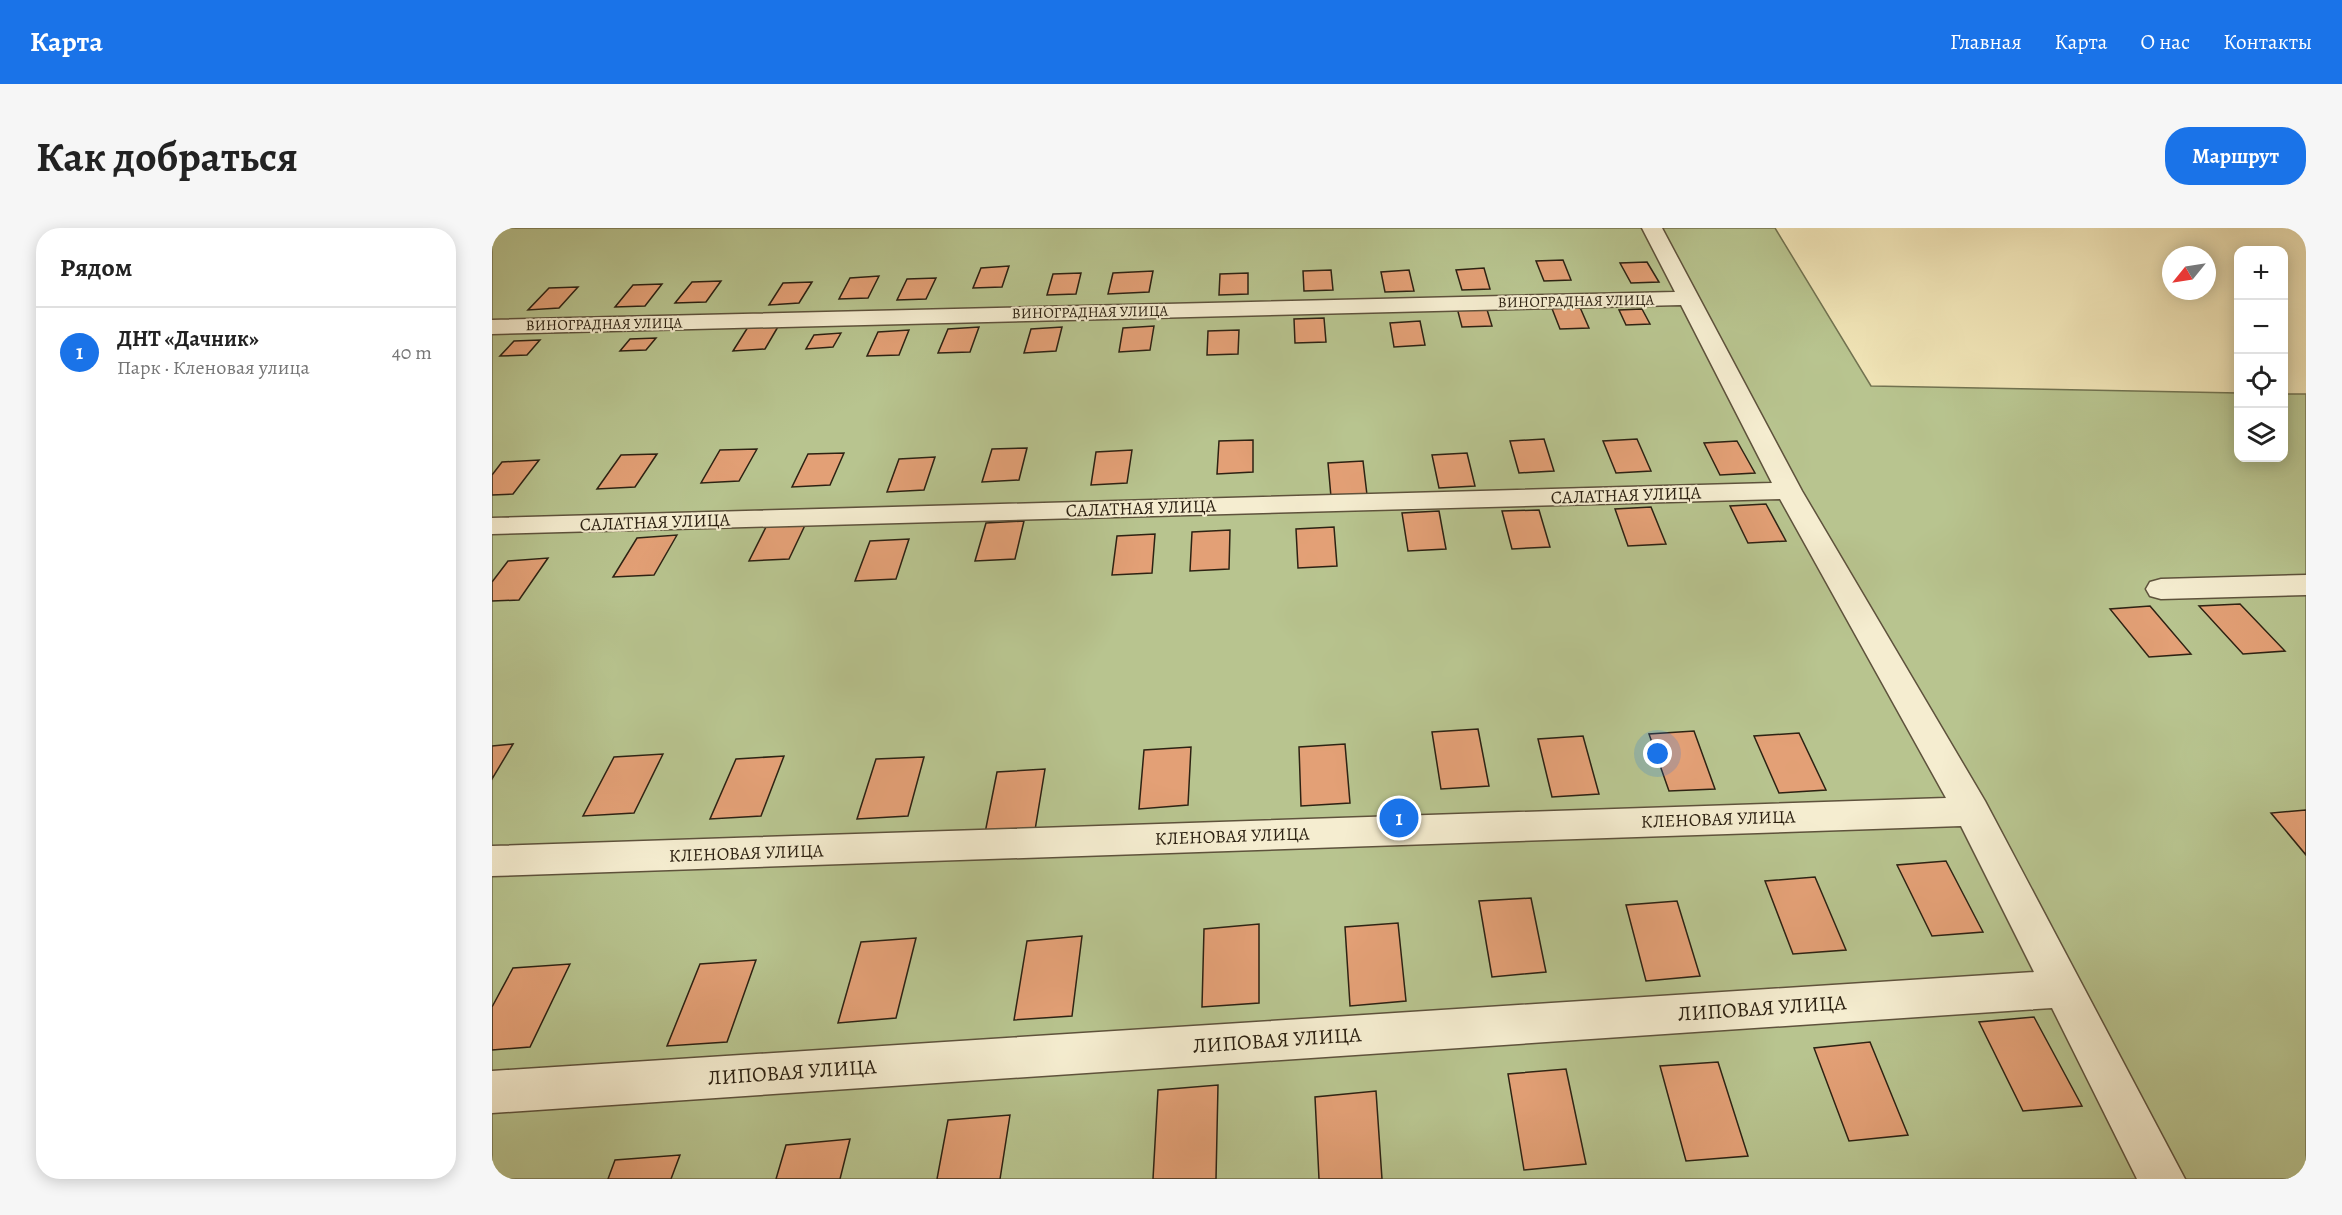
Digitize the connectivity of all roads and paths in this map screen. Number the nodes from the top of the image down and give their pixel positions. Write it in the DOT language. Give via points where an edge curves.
graph roads {
  1 [pos="1652,228"];
  2 [pos="1688,298"];
  3 [pos="492,327"];
  4 [pos="1789,490"];
  5 [pos="492,526"];
  6 [pos="2306,585"];
  7 [pos="2161,589"];
  8 [pos="1972,811"];
  9 [pos="492,861"];
  10 [pos="2062,989"];
  11 [pos="492,1092"];
  12 [pos="2162,1179"];
  1 -- 2 [label="street"];
  2 -- 3 [label="street, ВИНОГРАДНАЯ УЛИЦА"];
  2 -- 4 [label="street"];
  4 -- 5 [label="street, САЛАТНАЯ УЛИЦА"];
  4 -- 8 [label="street"];
  6 -- 7 [label="street"];
  8 -- 9 [label="street, КЛЕНОВАЯ УЛИЦА"];
  8 -- 10 [label="street"];
  10 -- 11 [label="street, ЛИПОВАЯ УЛИЦА"];
  10 -- 12 [label="street"];
}
